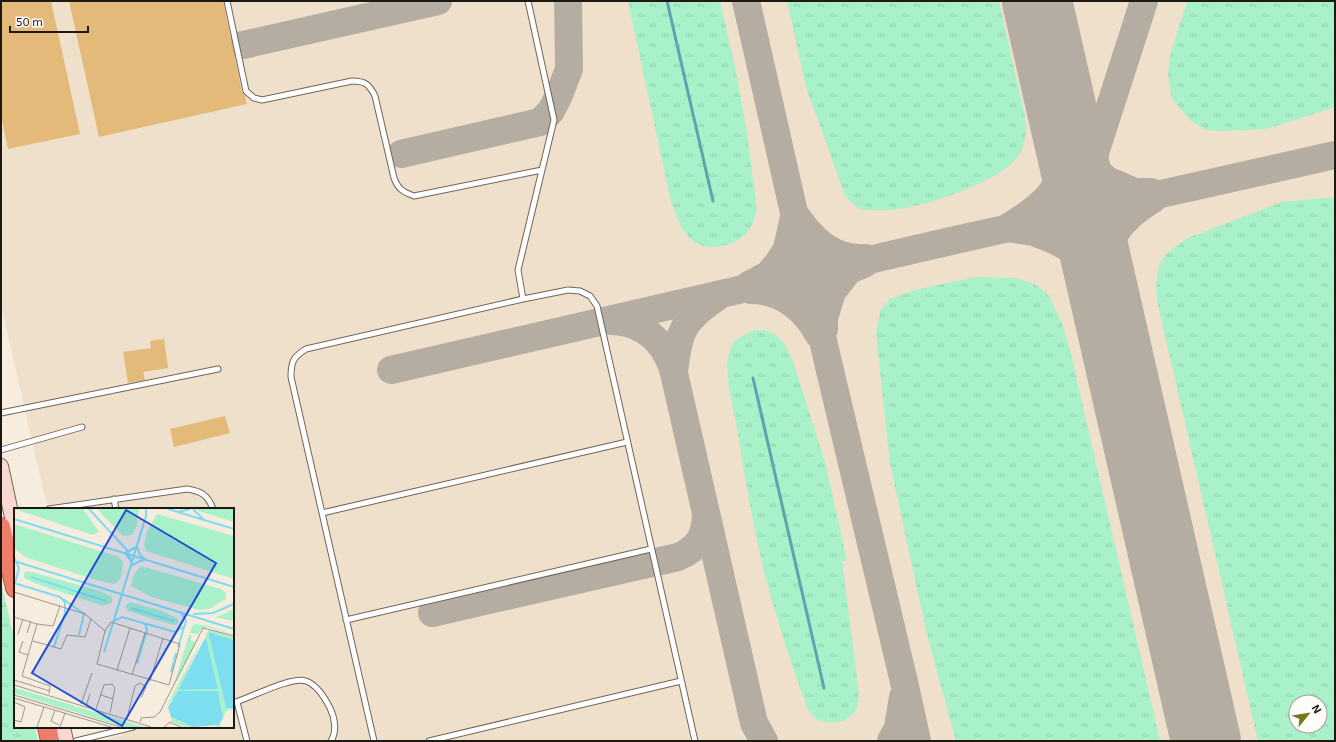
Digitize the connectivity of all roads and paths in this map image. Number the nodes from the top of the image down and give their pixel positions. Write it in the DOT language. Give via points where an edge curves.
graph roads {
  1 [pos="227,1"];
  2 [pos="528,1"];
  3 [pos="542,170"];
  4 [pos="522,299"];
  5 [pos="218,369"];
  6 [pos="1,413"];
  7 [pos="82,427"];
  8 [pos="627,442"];
  9 [pos="1,450"];
  10 [pos="1,466"];
  11 [pos="114,499"];
  12 [pos="56,508"];
  13 [pos="116,508"];
  14 [pos="213,508"];
  15 [pos="322,513"];
  16 [pos="11,523"];
  17 [pos="652,549"];
  18 [pos="14,572"];
  19 [pos="346,620"];
  20 [pos="681,681"];
  21 [pos="235,702"];
  22 [pos="47,728"];
  23 [pos="63,728"];
  24 [pos="129,728"];
  25 [pos="50,741"];
  26 [pos="66,741"];
  27 [pos="76,741"];
  28 [pos="247,741"];
  29 [pos="331,741"];
  30 [pos="374,741"];
  31 [pos="429,741"];
  32 [pos="694,741"];
  1 -- 3 [label="lane" via="246,91 254,98 262,100 362,81 370,87 375,96 394,178 397,187 404,193 414,196"];
  2 -- 3 [label="lane" via="554,120"];
  3 -- 4 [label="lane" via="518,270"];
  4 -- 8 [label="lane" via="568,290 580,291 590,296 597,306"];
  4 -- 15 [label="lane" via="306,349 297,354 291,364 291,377"];
  5 -- 6 [label="lane"];
  7 -- 9 [label="lane"];
  8 -- 15 [label="lane"];
  8 -- 17 [label="lane"];
  10 -- 16 [label="main road"];
  11 -- 12 [label="lane"];
  11 -- 13 [label="lane"];
  11 -- 14 [label="lane" via="187,489 198,490"];
  15 -- 19 [label="lane"];
  16 -- 18 [label="highway"];
  17 -- 19 [label="lane"];
  17 -- 20 [label="lane"];
  19 -- 30 [label="lane"];
  20 -- 31 [label="lane"];
  20 -- 32 [label="lane"];
  21 -- 28 [label="lane"];
  21 -- 29 [label="lane" via="291,682 305,681 312,684 324,697 331,710 335,725"];
  22 -- 25 [label="highway"];
  23 -- 26 [label="main road"];
  24 -- 27 [label="lane"];
}
